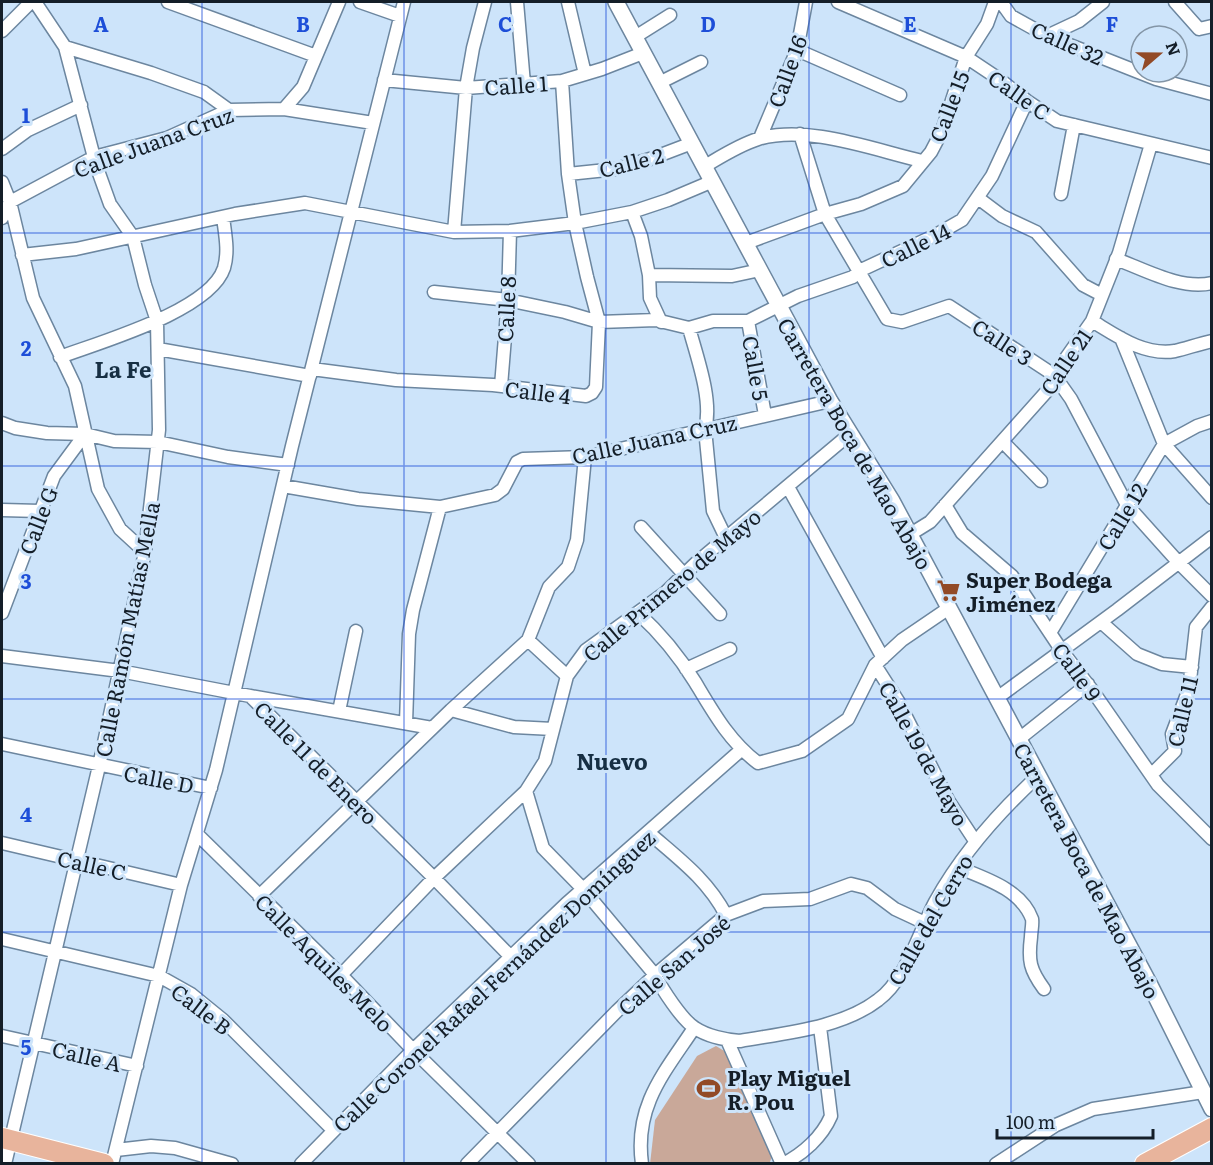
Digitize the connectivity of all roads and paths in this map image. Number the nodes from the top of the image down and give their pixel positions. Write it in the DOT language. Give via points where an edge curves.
graph roads {
  1 [pos="33,2"];
  2 [pos="168,2"];
  3 [pos="339,2"];
  4 [pos="360,2"];
  5 [pos="404,2"];
  6 [pos="485,2"];
  7 [pos="517,2"];
  8 [pos="568,2"];
  9 [pos="616,2"];
  10 [pos="806,2"];
  11 [pos="838,2"];
  12 [pos="995,2"];
  13 [pos="1001,2"];
  14 [pos="1103,2"];
  15 [pos="1175,2"];
  16 [pos="670,15"];
  17 [pos="400,16"];
  18 [pos="1212,26"];
  19 [pos="2,31"];
  20 [pos="1047,36"];
  21 [pos="635,37"];
  22 [pos="65,47"];
  23 [pos="797,50"];
  24 [pos="643,53"];
  25 [pos="316,56"];
  26 [pos="966,57"];
  27 [pos="701,62"];
  28 [pos="585,74"];
  29 [pos="384,80"];
  30 [pos="562,81"];
  31 [pos="659,83"];
  32 [pos="524,84"];
  33 [pos="466,88"];
  34 [pos="1212,94"];
  35 [pos="900,95"];
  36 [pos="1027,101"];
  37 [pos="81,105"];
  38 [pos="284,109"];
  39 [pos="229,110"];
  40 [pos="373,123"];
  41 [pos="1074,125"];
  42 [pos="800,134"];
  43 [pos="760,138"];
  44 [pos="692,143"];
  45 [pos="1151,144"];
  46 [pos="2,149"];
  47 [pos="94,158"];
  48 [pos="1212,158"];
  49 [pos="922,161"];
  50 [pos="705,166"];
  51 [pos="568,174"];
  52 [pos="713,181"];
  53 [pos="2,182"];
  54 [pos="1061,194"];
  55 [pos="978,198"];
  56 [pos="10,202"];
  57 [pos="351,212"];
  58 [pos="632,212"];
  59 [pos="825,214"];
  60 [pos="223,217"];
  61 [pos="2,218"];
  62 [pos="575,223"];
  63 [pos="510,231"];
  64 [pos="454,232"];
  65 [pos="133,237"];
  66 [pos="746,243"];
  67 [pos="22,255"];
  68 [pos="1116,259"];
  69 [pos="760,270"];
  70 [pos="859,271"];
  71 [pos="649,275"];
  72 [pos="1212,283"];
  73 [pos="434,292"];
  74 [pos="1102,295"];
  75 [pos="508,300"];
  76 [pos="778,306"];
  77 [pos="157,321"];
  78 [pos="748,321"];
  79 [pos="1092,321"];
  80 [pos="599,322"];
  81 [pos="661,322"];
  82 [pos="689,328"];
  83 [pos="1120,338"];
  84 [pos="1212,341"];
  85 [pos="158,349"];
  86 [pos="60,357"];
  87 [pos="311,372"];
  88 [pos="1054,375"];
  89 [pos="501,386"];
  90 [pos="830,400"];
  91 [pos="765,415"];
  92 [pos="1212,421"];
  93 [pos="2,423"];
  94 [pos="705,429"];
  95 [pos="85,434"];
  96 [pos="851,434"];
  97 [pos="158,442"];
  98 [pos="1003,442"];
  99 [pos="1164,444"];
  100 [pos="585,457"];
  101 [pos="288,465"];
  102 [pos="1041,481"];
  103 [pos="283,486"];
  104 [pos="788,487"];
  105 [pos="1212,498"];
  106 [pos="945,505"];
  107 [pos="1127,505"];
  108 [pos="440,507"];
  109 [pos="2,510"];
  110 [pos="40,511"];
  111 [pos="641,527"];
  112 [pos="909,535"];
  113 [pos="1212,537"];
  114 [pos="726,538"];
  115 [pos="145,552"];
  116 [pos="1179,563"];
  117 [pos="683,576"];
  118 [pos="1212,596"];
  119 [pos="1212,607"];
  120 [pos="949,608"];
  121 [pos="2,613"];
  122 [pos="638,613"];
  123 [pos="720,614"];
  124 [pos="1101,622"];
  125 [pos="356,631"];
  126 [pos="1050,633"];
  127 [pos="528,640"];
  128 [pos="730,649"];
  129 [pos="1062,651"];
  130 [pos="2,656"];
  131 [pos="879,661"];
  132 [pos="1192,667"];
  133 [pos="686,669"];
  134 [pos="120,671"];
  135 [pos="567,676"];
  136 [pos="1088,684"];
  137 [pos="234,694"];
  138 [pos="250,696"];
  139 [pos="997,698"];
  140 [pos="451,710"];
  141 [pos="339,711"];
  142 [pos="406,723"];
  143 [pos="432,729"];
  144 [pos="553,729"];
  145 [pos="1019,739"];
  146 [pos="2,744"];
  147 [pos="741,750"];
  148 [pos="99,766"];
  149 [pos="1151,775"];
  150 [pos="1038,776"];
  151 [pos="211,788"];
  152 [pos="526,791"];
  153 [pos="357,801"];
  154 [pos="648,832"];
  155 [pos="198,835"];
  156 [pos="1212,839"];
  157 [pos="975,841"];
  158 [pos="2,843"];
  159 [pos="75,859"];
  160 [pos="957,867"];
  161 [pos="434,878"];
  162 [pos="181,885"];
  163 [pos="583,889"];
  164 [pos="259,896"];
  165 [pos="726,915"];
  166 [pos="925,923"];
  167 [pos="2,939"];
  168 [pos="55,951"];
  169 [pos="511,957"];
  170 [pos="341,975"];
  171 [pos="655,975"];
  172 [pos="159,976"];
  173 [pos="1044,989"];
  174 [pos="820,1027"];
  175 [pos="694,1028"];
  176 [pos="2,1036"];
  177 [pos="727,1040"];
  178 [pos="34,1043"];
  179 [pos="414,1050"];
  180 [pos="136,1066"];
  181 [pos="1203,1092"];
  182 [pos="1212,1108"];
  183 [pos="1212,1128"];
  184 [pos="333,1130"];
  185 [pos="498,1132"];
  186 [pos="6,1139"];
  187 [pos="110,1157"];
  188 [pos="5,1164"];
  189 [pos="112,1164"];
  190 [pos="232,1164"];
  191 [pos="301,1164"];
  192 [pos="468,1164"];
  193 [pos="529,1164"];
  194 [pos="642,1164"];
  195 [pos="782,1164"];
  196 [pos="996,1164"];
  197 [pos="1144,1164"];
  1 -- 19 [label="street"];
  1 -- 22 [label="street, Calle Ramón Matías Mella"];
  2 -- 25 [label="street"];
  3 -- 25 [label="street"];
  4 -- 17 [label="street"];
  5 -- 17 [label="street"];
  6 -- 33 [label="street"];
  7 -- 32 [label="street"];
  8 -- 28 [label="street"];
  9 -- 21 [label="street, Carretera Boca de Mao Abajo"];
  10 -- 23 [label="street, Calle 16"];
  11 -- 26 [label="street, Calle C"];
  12 -- 26 [label="street, Calle 15" via="987,24"];
  13 -- 20 [label="street, Calle 32" via="1011,16"];
  14 -- 20 [label="street" via="1079,21"];
  15 -- 18 [label="street" via="1200,29"];
  16 -- 21 [label="street"];
  17 -- 29 [label="street"];
  20 -- 34 [label="street, Calle 32" via="1156,79"];
  21 -- 24 [label="street, Carretera Boca de Mao Abajo"];
  22 -- 37 [label="street, Calle Ramón Matías Mella"];
  22 -- 39 [label="street" via="204,92"];
  23 -- 35 [label="street"];
  23 -- 43 [label="street, Calle 16"];
  24 -- 28 [label="street, Calle 1"];
  24 -- 31 [label="street, Carretera Boca de Mao Abajo"];
  25 -- 38 [label="street" via="303,87"];
  26 -- 36 [label="street, Calle C"];
  26 -- 49 [label="street, Calle 15" via="942,131"];
  27 -- 31 [label="street"];
  28 -- 30 [label="street, Calle 1"];
  29 -- 33 [label="street, Calle 1"];
  29 -- 40 [label="street"];
  30 -- 32 [label="street, Calle 1"];
  30 -- 51 [label="street, Calle 4"];
  31 -- 44 [label="street, Carretera Boca de Mao Abajo"];
  32 -- 33 [label="street, Calle 1"];
  33 -- 64 [label="street"];
  36 -- 41 [label="street, Calle C" via="1057,121"];
  36 -- 55 [label="street, Calle 14"];
  37 -- 46 [label="street" via="28,130"];
  37 -- 47 [label="street, Calle Ramón Matías Mella"];
  38 -- 39 [label="street, Calle Juana Cruz"];
  38 -- 40 [label="street, Calle Juana Cruz"];
  39 -- 47 [label="street, Calle Juana Cruz" via="167,138"];
  40 -- 57 [label="street"];
  41 -- 45 [label="street, Calle C"];
  41 -- 54 [label="street"];
  42 -- 43 [label="street"];
  42 -- 49 [label="street" via="842,140"];
  42 -- 59 [label="street, Calle 3"];
  43 -- 50 [label="street"];
  44 -- 50 [label="street, Carretera Boca de Mao Abajo"];
  44 -- 51 [label="street, Calle 2" via="616,169"];
  45 -- 48 [label="street, Calle C"];
  45 -- 68 [label="street, Calle 21"];
  47 -- 56 [label="street, Calle Juana Cruz"];
  47 -- 65 [label="street, Calle Ramón Matías Mella" via="110,204"];
  49 -- 59 [label="street, Calle 15" via="903,186"];
  50 -- 52 [label="street, Carretera Boca de Mao Abajo"];
  51 -- 62 [label="street, Calle 4"];
  52 -- 58 [label="street"];
  52 -- 66 [label="street, Carretera Boca de Mao Abajo"];
  53 -- 56 [label="street"];
  55 -- 70 [label="street, Calle 14" via="962,220"];
  55 -- 74 [label="street" via="1002,216 1036,231 1083,285"];
  56 -- 61 [label="street"];
  56 -- 67 [label="street"];
  57 -- 60 [label="street" via="305,203"];
  57 -- 64 [label="street"];
  57 -- 87 [label="street"];
  58 -- 62 [label="street"];
  58 -- 71 [label="street"];
  59 -- 66 [label="street, Calle 15"];
  59 -- 70 [label="street, Calle 3"];
  60 -- 65 [label="street"];
  60 -- 77 [label="street" via="227,248 223,270 187,306"];
  62 -- 63 [label="street"];
  62 -- 80 [label="street, Calle 4"];
  63 -- 64 [label="street"];
  63 -- 75 [label="street, Calle 8"];
  65 -- 67 [label="street"];
  65 -- 77 [label="street, Calle Ramón Matías Mella"];
  66 -- 69 [label="street, Carretera Boca de Mao Abajo"];
  67 -- 86 [label="street" via="33,298"];
  68 -- 72 [label="street" via="1182,283"];
  68 -- 74 [label="street, Calle 21"];
  69 -- 71 [label="street" via="732,276"];
  69 -- 76 [label="street, Carretera Boca de Mao Abajo"];
  70 -- 76 [label="street, Calle 14" via="853,277"];
  70 -- 88 [label="street, Calle 3" via="887,319 902,322 949,306"];
  71 -- 81 [label="street" via="650,298"];
  73 -- 75 [label="street"];
  74 -- 79 [label="street, Calle 21"];
  75 -- 80 [label="street"];
  75 -- 89 [label="street, Calle 8"];
  76 -- 78 [label="street, Calle 14"];
  76 -- 90 [label="street, Carretera Boca de Mao Abajo"];
  77 -- 85 [label="street, Calle Ramón Matías Mella"];
  77 -- 86 [label="street"];
  78 -- 82 [label="street" via="713,321"];
  78 -- 91 [label="street, Calle 5"];
  79 -- 83 [label="street"];
  79 -- 88 [label="street, Calle 21"];
  80 -- 81 [label="street"];
  80 -- 89 [label="street, Calle 4" via="596,387 592,393 586,396"];
  81 -- 82 [label="street"];
  82 -- 94 [label="street" via="709,416"];
  83 -- 84 [label="street" via="1148,350 1173,351"];
  83 -- 99 [label="street"];
  85 -- 87 [label="street, Calle 4"];
  85 -- 97 [label="street, Calle Ramón Matías Mella"];
  86 -- 95 [label="street" via="75,386"];
  87 -- 89 [label="street, Calle 4"];
  87 -- 101 [label="street"];
  88 -- 98 [label="street, Calle 21" via="1047,391"];
  88 -- 107 [label="street, Calle 3" via="1071,399"];
  90 -- 91 [label="street, Calle Juana Cruz"];
  90 -- 96 [label="street, Carretera Boca de Mao Abajo"];
  91 -- 94 [label="street, Calle Juana Cruz"];
  92 -- 99 [label="street"];
  93 -- 95 [label="street" via="47,433"];
  94 -- 100 [label="street, Calle Juana Cruz"];
  94 -- 114 [label="street" via="712,511"];
  95 -- 97 [label="street" via="114,441"];
  95 -- 110 [label="street, Calle G" via="54,476"];
  95 -- 115 [label="street" via="98,489 120,529"];
  96 -- 104 [label="street, Calle Primero de Mayo"];
  96 -- 112 [label="street, Carretera Boca de Mao Abajo"];
  97 -- 101 [label="street"];
  97 -- 115 [label="street, Calle Ramón Matías Mella"];
  98 -- 102 [label="street"];
  98 -- 106 [label="street, Calle 21"];
  99 -- 105 [label="street"];
  99 -- 107 [label="street, Calle 12"];
  100 -- 108 [label="street, Calle Juana Cruz" via="523,459 495,495"];
  100 -- 127 [label="street" via="577,540 568,567 549,587"];
  101 -- 103 [label="street"];
  103 -- 108 [label="street, Calle Juana Cruz"];
  103 -- 137 [label="street"];
  104 -- 114 [label="street, Calle Primero de Mayo"];
  104 -- 131 [label="street, Calle 19 de Mayo"];
  106 -- 112 [label="street, Calle 21" via="930,522"];
  106 -- 126 [label="street, Calle 9" via="962,533 1012,576"];
  107 -- 116 [label="street, Calle 3"];
  107 -- 126 [label="street, Calle 12"];
  108 -- 142 [label="street" via="409,634"];
  109 -- 110 [label="street"];
  110 -- 121 [label="street, Calle G"];
  111 -- 117 [label="street"];
  112 -- 120 [label="street, Carretera Boca de Mao Abajo"];
  113 -- 116 [label="street"];
  114 -- 117 [label="street, Calle Primero de Mayo"];
  115 -- 134 [label="street, Calle Ramón Matías Mella"];
  116 -- 118 [label="street, Calle 3"];
  116 -- 124 [label="street"];
  117 -- 122 [label="street, Calle Primero de Mayo"];
  117 -- 123 [label="street"];
  119 -- 132 [label="street, Calle 11" via="1196,627"];
  120 -- 131 [label="street"];
  120 -- 139 [label="street, Carretera Boca de Mao Abajo"];
  122 -- 133 [label="street"];
  122 -- 135 [label="street, Calle Primero de Mayo" via="586,650"];
  124 -- 129 [label="street"];
  124 -- 132 [label="street" via="1137,654 1162,664"];
  125 -- 141 [label="street"];
  126 -- 129 [label="street, Calle 9"];
  127 -- 135 [label="street"];
  127 -- 140 [label="street"];
  128 -- 133 [label="street"];
  129 -- 136 [label="street, Calle 9"];
  129 -- 139 [label="street"];
  130 -- 134 [label="street, Calle 11 de Enero"];
  131 -- 147 [label="street" via="848,719 802,751 758,763"];
  131 -- 157 [label="street, Calle 19 de Mayo" via="948,800"];
  132 -- 149 [label="street, Calle 11" via="1189,689 1172,734 1174,751"];
  133 -- 147 [label="street" via="709,709"];
  134 -- 137 [label="street, Calle 11 de Enero"];
  134 -- 148 [label="street, Calle Ramón Matías Mella"];
  135 -- 144 [label="street, Calle Primero de Mayo"];
  136 -- 145 [label="street"];
  136 -- 149 [label="street, Calle 9"];
  137 -- 138 [label="street, Calle 11 de Enero"];
  137 -- 151 [label="street"];
  138 -- 141 [label="street"];
  138 -- 153 [label="street, Calle 11 de Enero"];
  139 -- 145 [label="street, Carretera Boca de Mao Abajo"];
  140 -- 143 [label="street"];
  140 -- 144 [label="street" via="514,727"];
  141 -- 142 [label="street"];
  142 -- 143 [label="street"];
  143 -- 153 [label="street"];
  144 -- 152 [label="street, Calle Primero de Mayo" via="545,761"];
  145 -- 150 [label="street, Carretera Boca de Mao Abajo"];
  146 -- 148 [label="street, Calle D"];
  147 -- 154 [label="street, Calle Coronel Rafael Fernández Domínguez"];
  148 -- 151 [label="street, Calle D"];
  148 -- 159 [label="street, Calle Ramón Matías Mella"];
  149 -- 156 [label="street, Calle 9"];
  150 -- 157 [label="street, Calle del Cerro"];
  150 -- 181 [label="street, Carretera Boca de Mao Abajo"];
  151 -- 155 [label="street"];
  152 -- 161 [label="street, Calle Primero de Mayo"];
  152 -- 163 [label="street" via="543,848"];
  153 -- 161 [label="street, Calle 11 de Enero"];
  153 -- 164 [label="street"];
  154 -- 163 [label="street, Calle Coronel Rafael Fernández Domínguez"];
  154 -- 165 [label="street" via="699,877"];
  155 -- 162 [label="street"];
  155 -- 164 [label="street, Calle Aquiles Melo"];
  157 -- 160 [label="street, Calle del Cerro"];
  158 -- 159 [label="street, Calle C"];
  159 -- 162 [label="street, Calle C"];
  159 -- 168 [label="street, Calle Ramón Matías Mella"];
  160 -- 166 [label="street, Calle del Cerro"];
  160 -- 173 [label="street" via="1000,886 1019,900 1033,920 1029,957 1034,975"];
  161 -- 169 [label="street, Calle 11 de Enero"];
  161 -- 170 [label="street, Calle Primero de Mayo"];
  162 -- 172 [label="street"];
  163 -- 169 [label="street, Calle Coronel Rafael Fernández Domínguez"];
  163 -- 171 [label="street"];
  164 -- 170 [label="street, Calle Aquiles Melo"];
  165 -- 166 [label="street, Calle San José" via="763,902 810,899 851,884 867,888 895,909"];
  165 -- 171 [label="street, Calle San José"];
  166 -- 174 [label="street, Calle del Cerro" via="888,992 867,1008"];
  167 -- 168 [label="street, Calle B"];
  168 -- 172 [label="street, Calle B"];
  168 -- 178 [label="street, Calle Ramón Matías Mella"];
  169 -- 179 [label="street, Calle Coronel Rafael Fernández Domínguez"];
  170 -- 179 [label="street, Calle Aquiles Melo"];
  171 -- 175 [label="street"];
  171 -- 185 [label="street, Calle San José"];
  172 -- 180 [label="street"];
  172 -- 184 [label="street, Calle B" via="191,994 223,1020"];
  174 -- 177 [label="street, Calle del Cerro"];
  174 -- 195 [label="street" via="831,1116 819,1137"];
  175 -- 177 [label="street, Calle del Cerro"];
  175 -- 194 [label="street" via="648,1101 641,1136"];
  176 -- 178 [label="street, Calle A"];
  177 -- 195 [label="street"];
  178 -- 180 [label="street, Calle A"];
  178 -- 186 [label="street, Calle Ramón Matías Mella"];
  179 -- 184 [label="street, Calle Coronel Rafael Fernández Domínguez"];
  179 -- 185 [label="street, Calle Aquiles Melo"];
  180 -- 187 [label="street"];
  181 -- 182 [label="street, Carretera Boca de Mao Abajo"];
  181 -- 196 [label="street" via="1093,1109 1056,1125"];
  183 -- 197 [label="main road"];
  184 -- 191 [label="street, Calle Coronel Rafael Fernández Domínguez"];
  185 -- 192 [label="street, Calle San José"];
  185 -- 193 [label="street, Calle Aquiles Melo"];
  186 -- 187 [label="main road"];
  186 -- 188 [label="street, Calle Ramón Matías Mella"];
  187 -- 189 [label="street"];
  187 -- 190 [label="street" via="151,1146 175,1148"];
}
